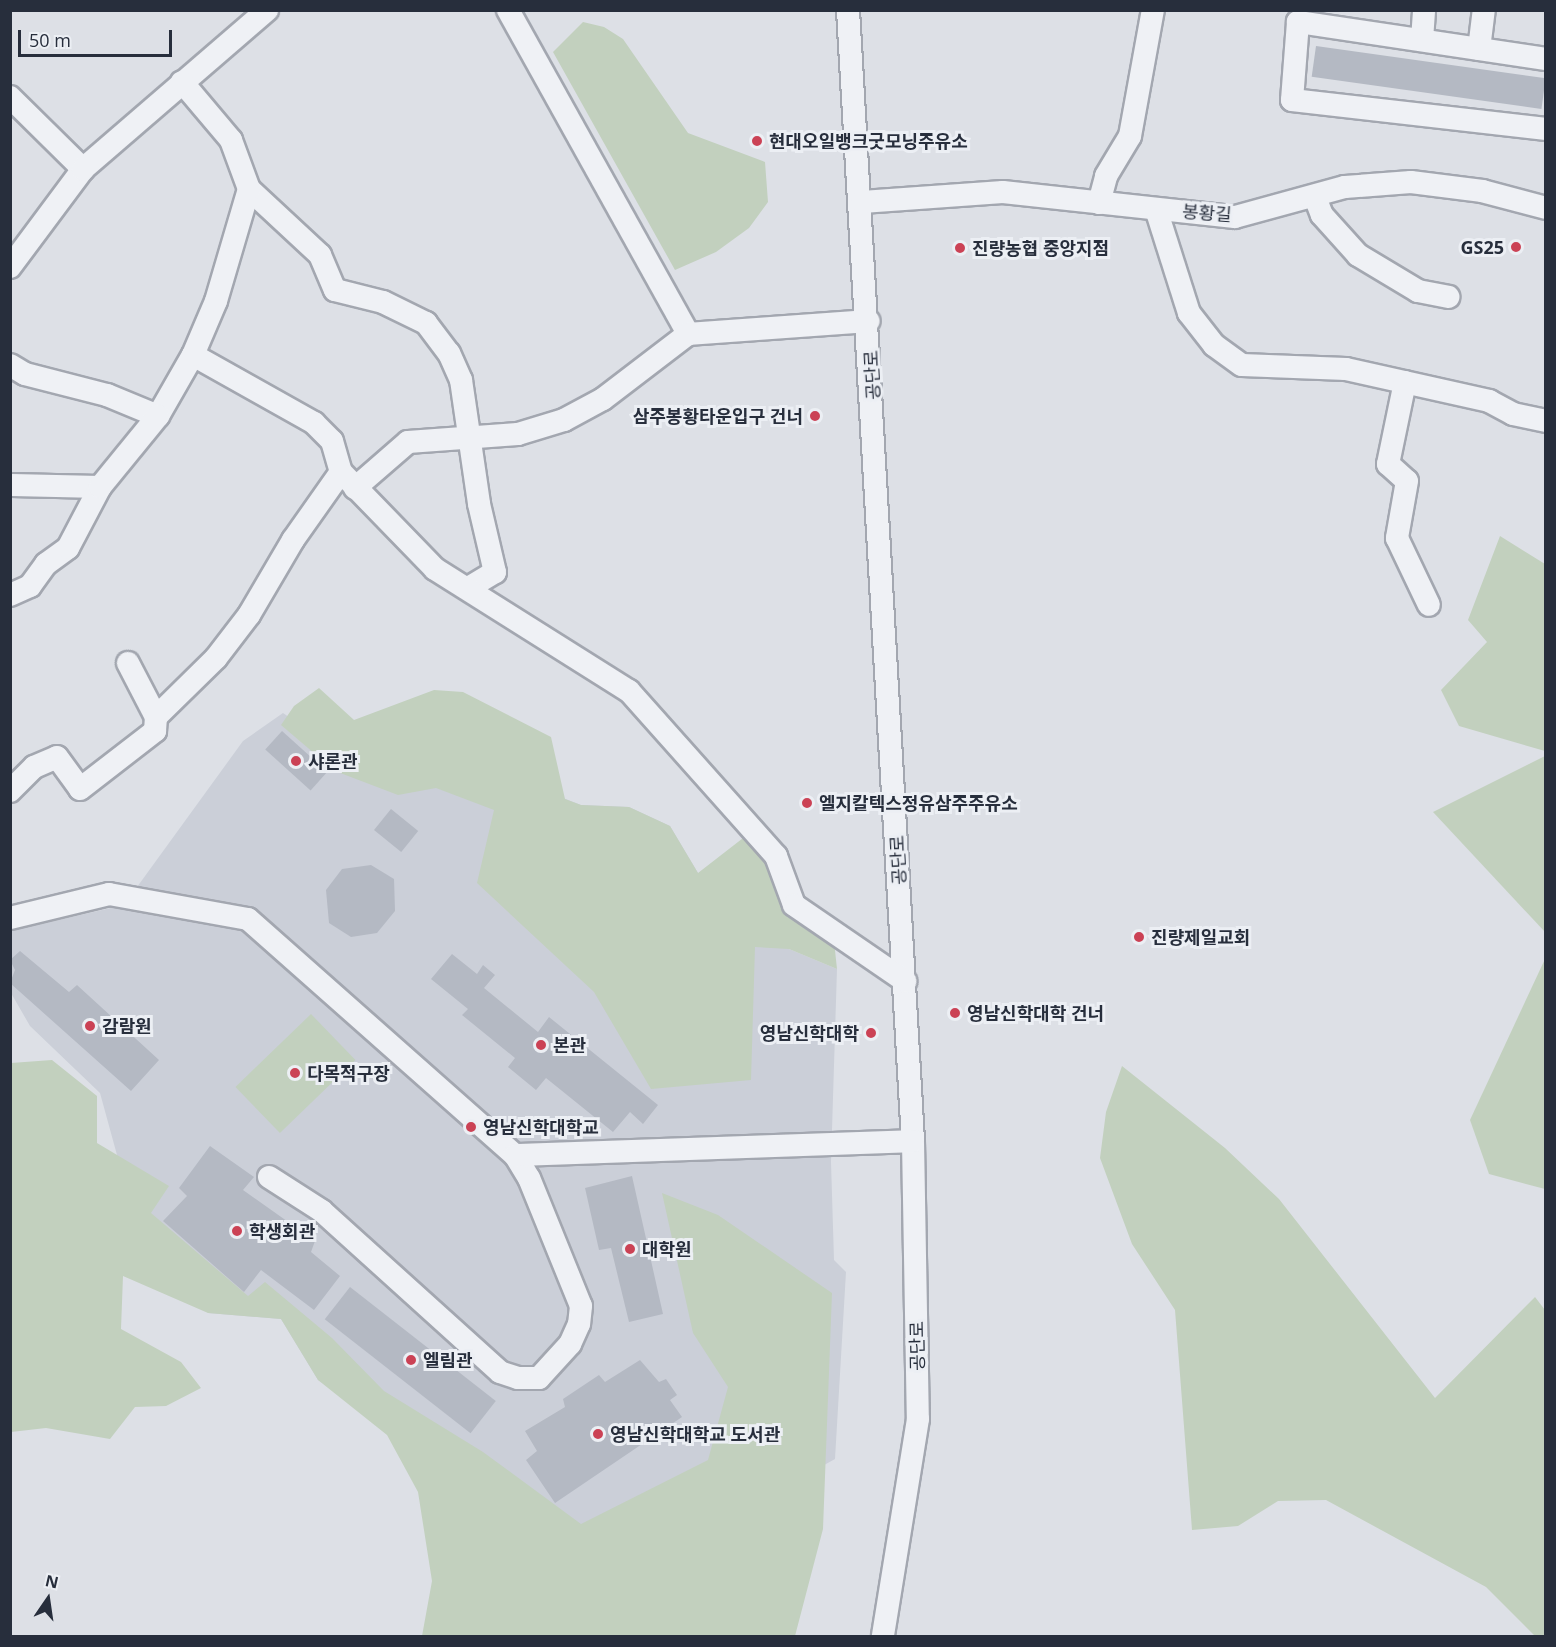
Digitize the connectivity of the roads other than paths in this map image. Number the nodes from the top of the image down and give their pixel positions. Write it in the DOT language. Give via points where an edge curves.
graph roads {
  1 [pos="267,10"];
  2 [pos="508,10"];
  3 [pos="848,10"];
  4 [pos="1153,10"];
  5 [pos="1424,10"];
  6 [pos="1484,10"];
  7 [pos="1422,40"];
  8 [pos="1479,49"];
  9 [pos="1545,59"];
  10 [pos="182,82"];
  11 [pos="10,97"];
  12 [pos="1545,129"];
  13 [pos="83,169"];
  14 [pos="1545,188"];
  15 [pos="249,189"];
  16 [pos="1315,197"];
  17 [pos="862,202"];
  18 [pos="1099,203"];
  19 [pos="1535,204"];
  20 [pos="1156,209"];
  21 [pos="10,267"];
  22 [pos="1448,297"];
  23 [pos="869,321"];
  24 [pos="688,334"];
  25 [pos="193,354"];
  26 [pos="10,365"];
  27 [pos="1405,382"];
  28 [pos="158,416"];
  29 [pos="1545,421"];
  30 [pos="468,441"];
  31 [pos="348,480"];
  32 [pos="12,485"];
  33 [pos="100,487"];
  34 [pos="468,588"];
  35 [pos="10,595"];
  36 [pos="1429,605"];
  37 [pos="128,663"];
  38 [pos="156,717"];
  39 [pos="10,791"];
  40 [pos="10,918"];
  41 [pos="905,981"];
  42 [pos="914,1141"];
  43 [pos="515,1155"];
  44 [pos="269,1177"];
  45 [pos="884,1636"];
  1 -- 10 [label="street"];
  2 -- 24 [label="street"];
  3 -- 17 [label="street, 공단로"];
  4 -- 18 [label="street" via="1130,136 1106,176"];
  5 -- 7 [label="street"];
  6 -- 8 [label="street"];
  7 -- 8 [label="street"];
  7 -- 12 [label="street" via="1299,22 1292,100"];
  8 -- 9 [label="street"];
  10 -- 13 [label="street"];
  10 -- 15 [label="street" via="231,141"];
  11 -- 13 [label="street"];
  13 -- 21 [label="street"];
  14 -- 19 [label="street"];
  15 -- 25 [label="street" via="216,301"];
  15 -- 30 [label="street" via="320,255 335,290 383,302 426,322 449,353 461,380"];
  16 -- 19 [label="street, 봉황길" via="1345,187 1411,182"];
  16 -- 20 [label="street, 봉황길" via="1235,217"];
  16 -- 22 [label="street" via="1322,215 1358,255 1418,291"];
  17 -- 18 [label="street, 봉황길" via="1003,192"];
  17 -- 23 [label="street, 공단로"];
  18 -- 20 [label="street, 봉황길"];
  20 -- 27 [label="street" via="1189,313 1214,345 1242,365 1346,369"];
  23 -- 24 [label="street"];
  23 -- 41 [label="street, 공단로"];
  24 -- 30 [label="street" via="603,399 564,420 518,434"];
  25 -- 28 [label="street"];
  25 -- 31 [label="street" via="314,423 332,441"];
  26 -- 28 [label="street" via="25,374 107,395"];
  27 -- 29 [label="street" via="1489,401 1513,414"];
  27 -- 36 [label="street" via="1388,464 1407,481 1397,538"];
  28 -- 33 [label="street"];
  30 -- 31 [label="street" via="408,442"];
  30 -- 34 [label="street" via="495,572"];
  31 -- 34 [label="street" via="435,570"];
  31 -- 38 [label="street" via="293,540 249,615 216,658"];
  32 -- 33 [label="street"];
  33 -- 35 [label="street" via="68,548 46,564 30,586"];
  34 -- 41 [label="street" via="629,691 776,856 794,905"];
  37 -- 38 [label="street"];
  38 -- 39 [label="street" via="155,731 80,789 57,757 34,767"];
  40 -- 43 [label="street" via="109,894 248,919"];
  41 -- 42 [label="street, 공단로"];
  42 -- 43 [label="street"];
  42 -- 45 [label="street, 공단로" via="918,1419"];
  43 -- 44 [label="street" via="529,1178 581,1306 579,1324 570,1344 538,1378 518,1378 500,1372 322,1211"];
}
